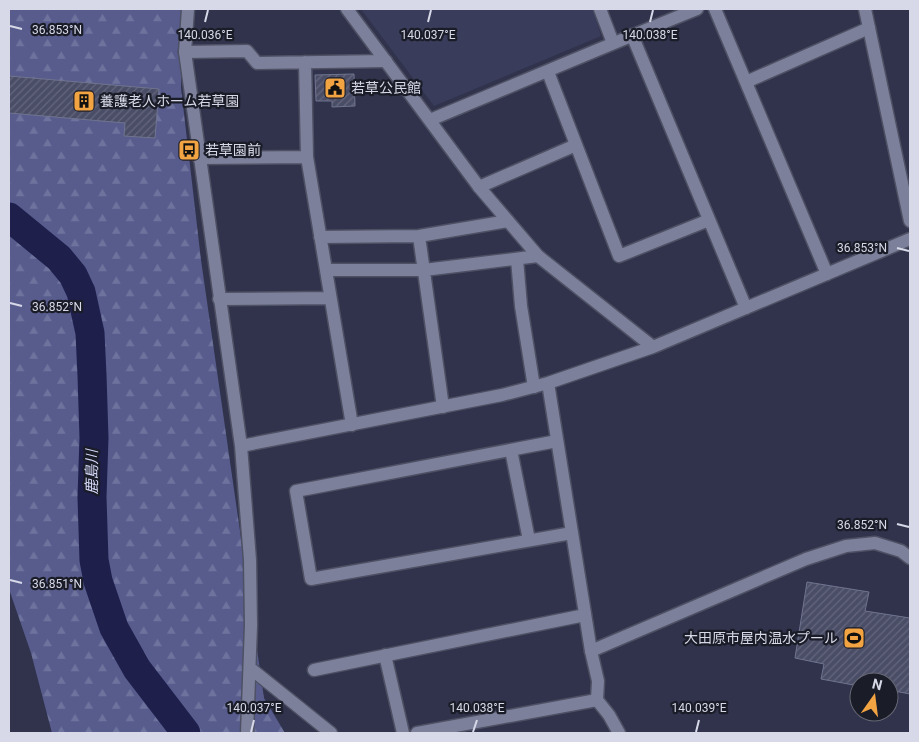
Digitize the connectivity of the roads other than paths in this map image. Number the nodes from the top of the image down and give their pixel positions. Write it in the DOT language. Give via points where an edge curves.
graph roads {
  1 [pos="188,9"];
  2 [pos="347,9"];
  3 [pos="600,9"];
  4 [pos="696,9"];
  5 [pos="715,9"];
  6 [pos="865,9"];
  7 [pos="869,28"];
  8 [pos="632,35"];
  9 [pos="613,43"];
  10 [pos="184,52"];
  11 [pos="386,61"];
  12 [pos="305,62"];
  13 [pos="548,72"];
  14 [pos="746,82"];
  15 [pos="430,120"];
  16 [pos="576,146"];
  17 [pos="307,157"];
  18 [pos="199,158"];
  19 [pos="479,187"];
  20 [pos="709,220"];
  21 [pos="508,221"];
  22 [pos="910,221"];
  23 [pos="418,236"];
  24 [pos="320,237"];
  25 [pos="910,239"];
  26 [pos="538,256"];
  27 [pos="517,259"];
  28 [pos="326,270"];
  29 [pos="424,270"];
  30 [pos="827,274"];
  31 [pos="330,298"];
  32 [pos="219,299"];
  33 [pos="746,308"];
  34 [pos="653,347"];
  35 [pos="548,383"];
  36 [pos="534,387"];
  37 [pos="443,407"];
  38 [pos="352,425"];
  39 [pos="557,441"];
  40 [pos="240,446"];
  41 [pos="511,450"];
  42 [pos="572,533"];
  43 [pos="529,540"];
  44 [pos="910,558"];
  45 [pos="585,614"];
  46 [pos="591,652"];
  47 [pos="385,656"];
  48 [pos="250,668"];
  49 [pos="314,670"];
  50 [pos="597,700"];
  51 [pos="247,733"];
  52 [pos="331,733"];
  53 [pos="403,733"];
  54 [pos="417,733"];
  55 [pos="619,733"];
  1 -- 10 [label="street"];
  2 -- 11 [label="street"];
  3 -- 9 [label="street"];
  4 -- 8 [label="street"];
  5 -- 14 [label="street"];
  6 -- 7 [label="street"];
  7 -- 14 [label="street"];
  7 -- 22 [label="street"];
  8 -- 9 [label="street"];
  8 -- 20 [label="street"];
  9 -- 13 [label="street"];
  10 -- 12 [label="street" via="247,51 257,63"];
  10 -- 18 [label="street"];
  11 -- 12 [label="street"];
  11 -- 15 [label="street"];
  12 -- 17 [label="street"];
  13 -- 15 [label="street"];
  13 -- 16 [label="street"];
  14 -- 30 [label="street"];
  15 -- 19 [label="street"];
  16 -- 19 [label="street"];
  16 -- 20 [label="street" via="619,256"];
  17 -- 18 [label="street"];
  17 -- 24 [label="street"];
  18 -- 32 [label="street"];
  19 -- 21 [label="street"];
  20 -- 33 [label="street"];
  21 -- 23 [label="street"];
  21 -- 26 [label="street"];
  23 -- 24 [label="street"];
  23 -- 29 [label="street"];
  24 -- 28 [label="street"];
  25 -- 30 [label="street"];
  26 -- 27 [label="street"];
  26 -- 34 [label="street"];
  27 -- 29 [label="street"];
  27 -- 36 [label="street"];
  28 -- 29 [label="street"];
  28 -- 31 [label="street"];
  29 -- 37 [label="street"];
  30 -- 33 [label="street"];
  31 -- 32 [label="street"];
  31 -- 38 [label="street"];
  32 -- 40 [label="street"];
  33 -- 34 [label="street"];
  34 -- 35 [label="street"];
  35 -- 36 [label="street"];
  35 -- 39 [label="street"];
  36 -- 37 [label="street"];
  37 -- 38 [label="street"];
  38 -- 40 [label="street"];
  39 -- 41 [label="street"];
  39 -- 42 [label="street"];
  40 -- 48 [label="street" via="250,560"];
  41 -- 43 [label="street"];
  41 -- 43 [label="street" via="296,491 311,579"];
  42 -- 43 [label="street"];
  42 -- 45 [label="street"];
  44 -- 46 [label="street" via="902,551 875,543 846,546 798,563"];
  45 -- 46 [label="street"];
  45 -- 47 [label="street"];
  46 -- 50 [label="street" via="598,682"];
  47 -- 49 [label="street"];
  47 -- 53 [label="street"];
  48 -- 51 [label="street"];
  48 -- 52 [label="street"];
  50 -- 54 [label="street"];
  50 -- 55 [label="street"];
}
